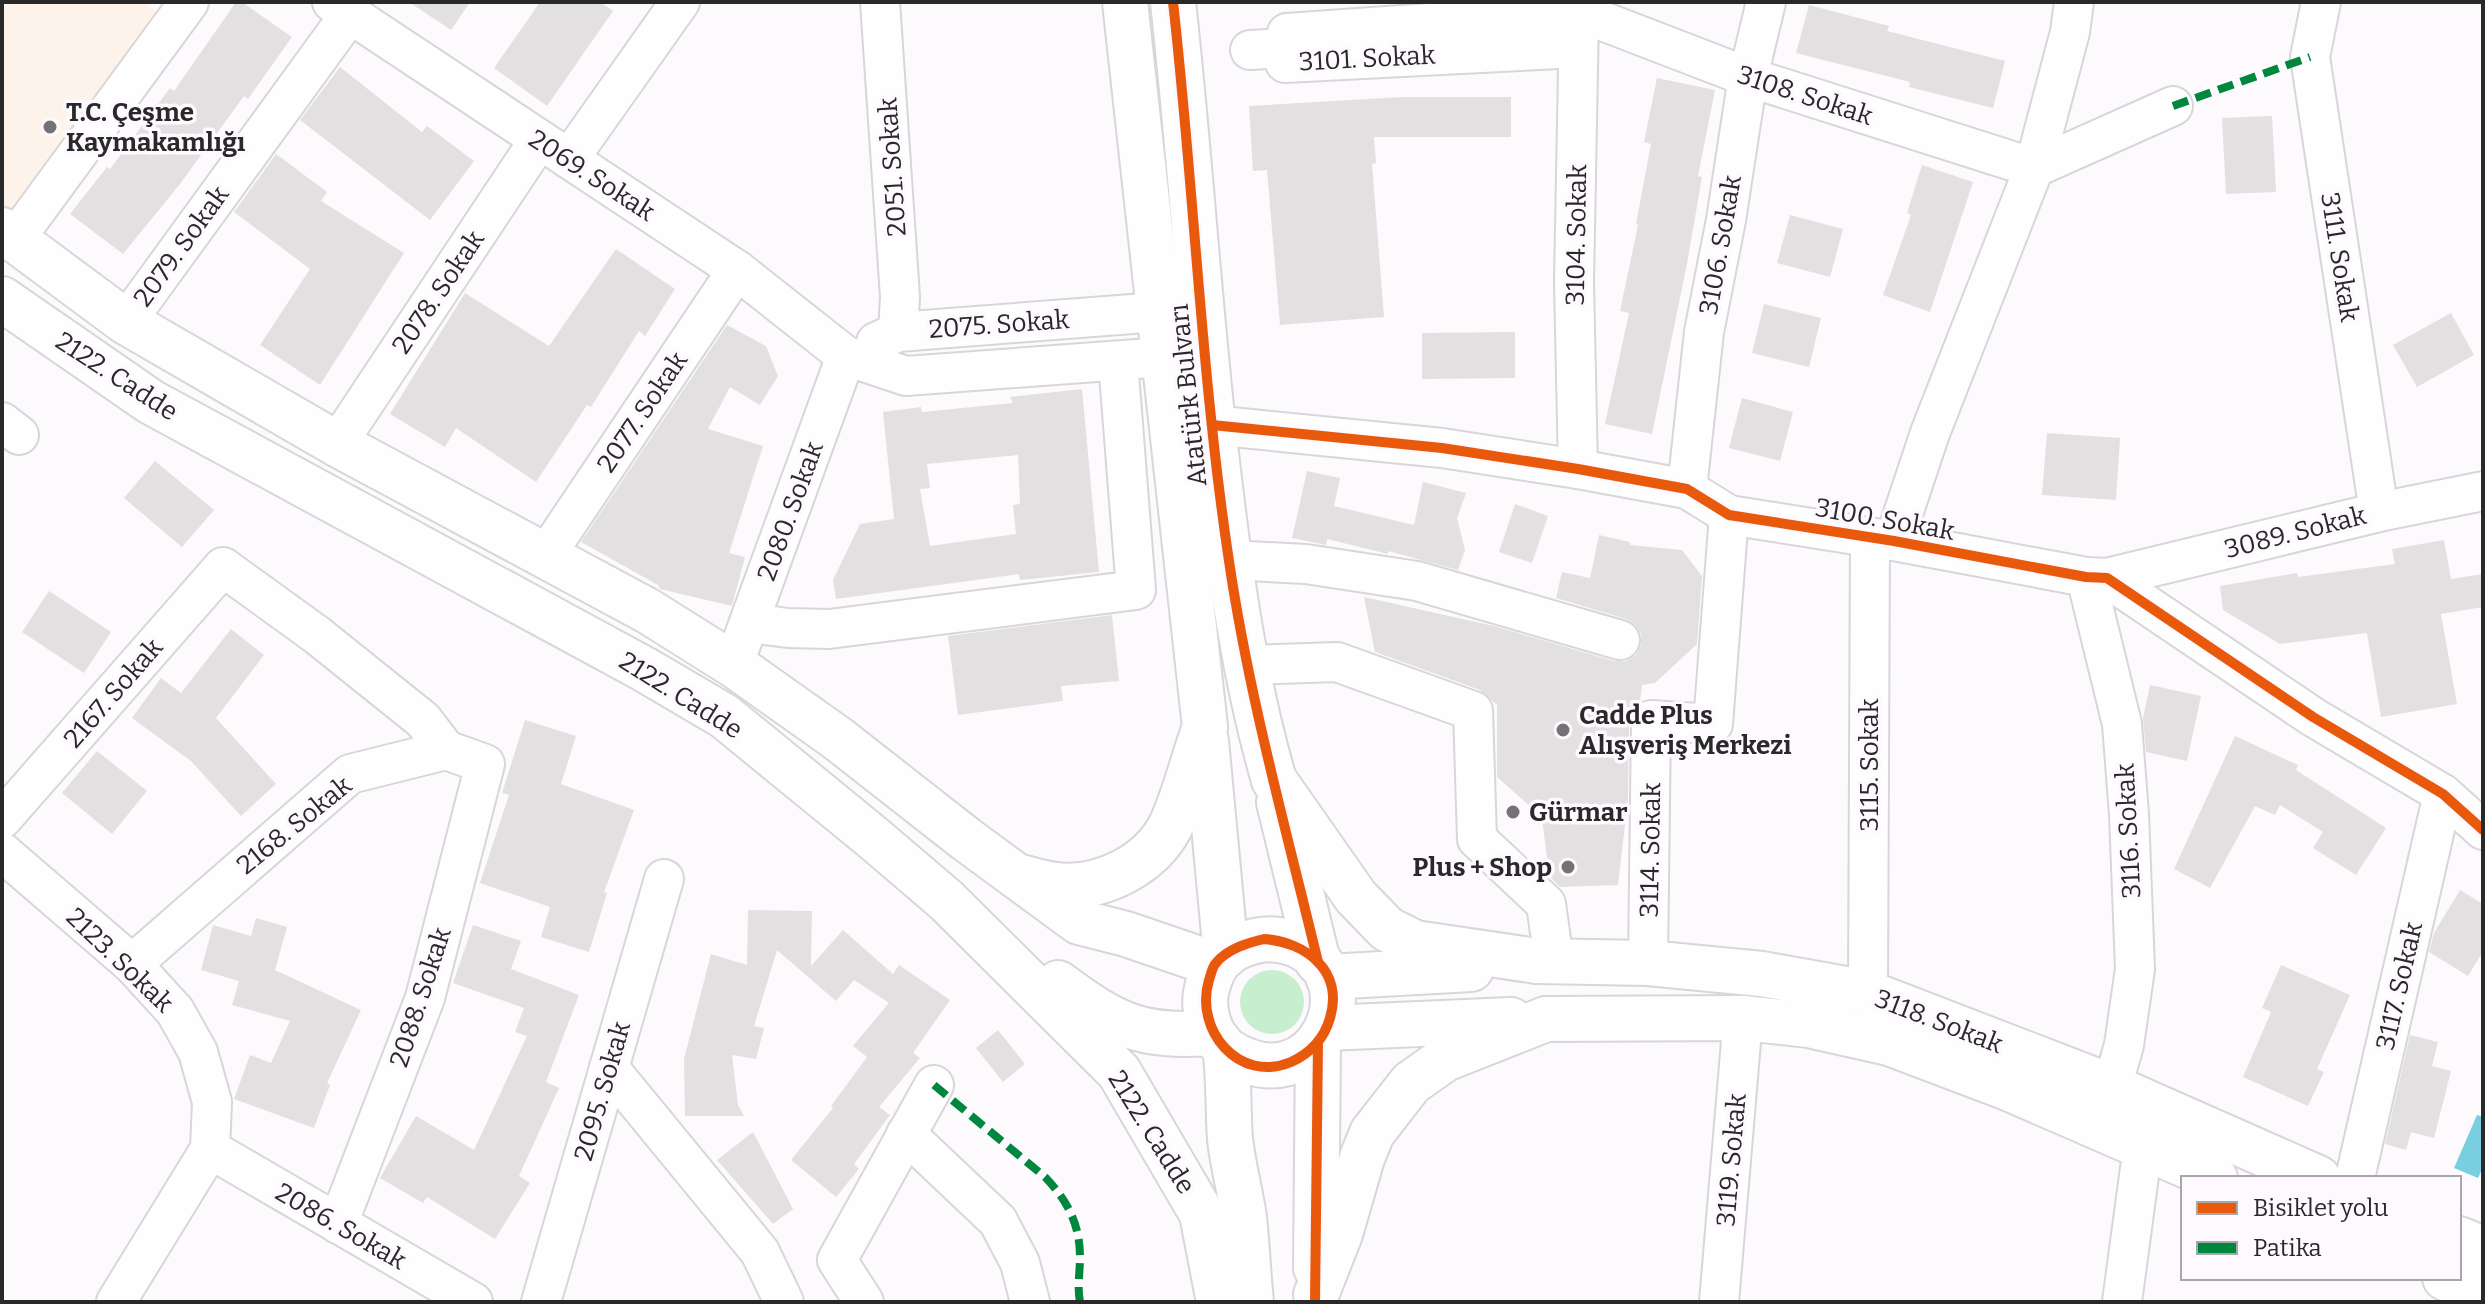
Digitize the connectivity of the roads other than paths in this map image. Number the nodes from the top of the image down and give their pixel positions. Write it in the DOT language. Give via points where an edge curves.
graph roads {
  1 [pos="189,2"];
  2 [pos="680,2"];
  3 [pos="880,2"];
  4 [pos="1125,2"];
  5 [pos="1173,2"];
  6 [pos="1766,2"];
  7 [pos="2074,2"];
  8 [pos="2321,2"];
  9 [pos="341,8"];
  10 [pos="1579,15"];
  11 [pos="1268,49"];
  12 [pos="1748,77"];
  13 [pos="2173,106"];
  14 [pos="554,149"];
  15 [pos="2034,168"];
  16 [pos="9,234"];
  17 [pos="737,270"];
  18 [pos="2,299"];
  19 [pos="1158,312"];
  20 [pos="126,322"];
  21 [pos="898,332"];
  22 [pos="846,356"];
  23 [pos="1164,357"];
  24 [pos="1118,361"];
  25 [pos="1212,425"];
  26 [pos="337,444"];
  27 [pos="1578,469"];
  28 [pos="1687,489"];
  29 [pos="2483,491"];
  30 [pos="2379,512"];
  31 [pos="1729,515"];
  32 [pos="1882,539"];
  33 [pos="546,555"];
  34 [pos="1229,560"];
  35 [pos="2097,577"];
  36 [pos="749,623"];
  37 [pos="1620,640"];
  38 [pos="734,665"];
  39 [pos="1246,665"];
  40 [pos="1205,727"];
  41 [pos="446,750"];
  42 [pos="1274,780"];
  43 [pos="2443,794"];
  44 [pos="2,819"];
  45 [pos="2483,830"];
  46 [pos="5,863"];
  47 [pos="1014,876"];
  48 [pos="664,879"];
  49 [pos="946,900"];
  50 [pos="1220,959"];
  51 [pos="1546,961"];
  52 [pos="1648,963"];
  53 [pos="132,964"];
  54 [pos="1323,969"];
  55 [pos="1868,993"];
  56 [pos="1743,1018"];
  57 [pos="1546,1019"];
  58 [pos="1323,1036"];
  59 [pos="1219,1042"];
  60 [pos="609,1068"];
  61 [pos="934,1085"];
  62 [pos="2112,1087"];
  63 [pos="906,1134"];
  64 [pos="2143,1146"];
  65 [pos="210,1149"];
  66 [pos="2210,1176"];
  67 [pos="2313,1176"];
  68 [pos="2355,1176"];
  69 [pos="338,1224"];
  70 [pos="2461,1240"];
  71 [pos="2483,1249"];
  72 [pos="2450,1280"];
  73 [pos="2483,1294"];
  74 [pos="1316,1298"];
  75 [pos="116,1302"];
  76 [pos="473,1302"];
  77 [pos="541,1302"];
  78 [pos="784,1302"];
  79 [pos="864,1302"];
  80 [pos="1030,1302"];
  81 [pos="1219,1302"];
  82 [pos="1251,1302"];
  83 [pos="1719,1302"];
  84 [pos="2122,1302"];
  1 -- 16 [label="street"];
  2 -- 14 [label="street, 2078. Sokak"];
  3 -- 21 [label="street, 2051. Sokak"];
  4 -- 19 [label="main road, Atatürk Bulvarı"];
  5 -- 25 [label="main road, Atatürk Bulvarı"];
  6 -- 12 [label="street, 3106. Sokak"];
  7 -- 15 [label="street, 3115. Sokak"];
  8 -- 30 [label="street, 3111. Sokak" via="2310,57"];
  9 -- 14 [label="street, 2069. Sokak"];
  9 -- 20 [label="street, 2079. Sokak"];
  10 -- 11 [label="street, 3101. Sokak" via="1558,49 1285,63"];
  10 -- 12 [label="street, 3108. Sokak"];
  10 -- 27 [label="street, 3104. Sokak" via="1574,282"];
  12 -- 15 [label="street, 3108. Sokak"];
  12 -- 28 [label="street, 3106. Sokak" via="1704,332"];
  13 -- 15 [label="street"];
  14 -- 17 [label="street, 2069. Sokak"];
  14 -- 26 [label="street, 2078. Sokak"];
  15 -- 32 [label="street, 3115. Sokak" via="1930,433"];
  16 -- 20 [label="main road, 2122. Cadde"];
  17 -- 22 [label="street, 2069. Sokak"];
  17 -- 33 [label="street, 2077. Sokak"];
  18 -- 49 [label="main road, 2122. Cadde" via="151,402 724,716"];
  19 -- 21 [label="street, 2075. Sokak"];
  19 -- 23 [label="main road, Atatürk Bulvarı"];
  20 -- 26 [label="main road, 2122. Cadde"];
  21 -- 22 [label="street, 2075. Sokak"];
  22 -- 24 [label="street, 2069. Sokak" via="906,376"];
  22 -- 36 [label="street, 2080. Sokak"];
  23 -- 24 [label="street, 2069. Sokak"];
  23 -- 40 [label="main road, Atatürk Bulvarı"];
  24 -- 36 [label="street" via="1136,590 829,629"];
  25 -- 27 [label="street, 3100. Sokak" via="1442,448"];
  25 -- 34 [label="main road, Atatürk Bulvarı"];
  26 -- 33 [label="main road, 2122. Cadde"];
  27 -- 28 [label="street, 3100. Sokak"];
  28 -- 31 [label="street, 3100. Sokak"];
  29 -- 30 [label="street, 3089. Sokak"];
  30 -- 35 [label="street, 3089. Sokak"];
  31 -- 32 [label="street, 3100. Sokak"];
  31 -- 52 [label="street, 3114. Sokak" via="1713,724 1651,720"];
  32 -- 35 [label="street, 3100. Sokak"];
  32 -- 55 [label="street, 3115. Sokak"];
  33 -- 38 [label="main road, 2122. Cadde"];
  34 -- 37 [label="street" via="1306,564 1417,581"];
  34 -- 39 [label="main road, Atatürk Bulvarı"];
  35 -- 43 [label="street, 3100. Sokak"];
  35 -- 62 [label="street, 3116. Sokak" via="2122,724 2135,969"];
  36 -- 38 [label="street, 2080. Sokak"];
  38 -- 47 [label="main road, 2122. Cadde"];
  39 -- 42 [label="main road, Atatürk Bulvarı"];
  39 -- 51 [label="street" via="1337,662 1473,711 1477,839 1546,904"];
  40 -- 47 [label="main road" via="1170,827 1137,865 1084,884"];
  40 -- 50 [label="main road, Atatürk Bulvarı"];
  41 -- 44 [label="street, 2167. Sokak" via="423,720 223,567"];
  41 -- 53 [label="street, 2168. Sokak" via="350,774"];
  41 -- 69 [label="street, 2088. Sokak" via="485,764 425,998"];
  42 -- 51 [label="main road" via="1356,897 1387,929 1415,943"];
  42 -- 54 [label="main road, Atatürk Bulvarı"];
  43 -- 45 [label="street, 3100. Sokak"];
  43 -- 68 [label="street, 3117. Sokak"];
  46 -- 53 [label="street, 2123. Sokak"];
  47 -- 50 [label="main road, 2122. Cadde" via="1079,922"];
  48 -- 60 [label="street, 2095. Sokak"];
  49 -- 59 [label="main road" via="1093,1009 1133,1029"];
  49 -- 81 [label="main road, 2122. Cadde" via="1119,1072 1202,1214"];
  50 -- 54 [label="main road" via="1243,944 1274,939 1303,948"];
  50 -- 59 [label="main road" via="1206,992 1206,1013"];
  51 -- 52 [label="main road, 3118. Sokak"];
  51 -- 54 [label="main road" via="1459,971"];
  52 -- 55 [label="main road, 3118. Sokak" via="1762,974"];
  53 -- 65 [label="street, 2123. Sokak" via="175,1011 198,1052 212,1102"];
  54 -- 58 [label="main road" via="1332,1011"];
  55 -- 62 [label="main road, 3118. Sokak"];
  56 -- 57 [label="main road, 3118. Sokak"];
  56 -- 64 [label="main road, 3118. Sokak" via="1809,1025 1889,1043"];
  56 -- 83 [label="street, 3119. Sokak"];
  57 -- 58 [label="main road, 3118. Sokak"];
  57 -- 74 [label="main road" via="1445,1059 1411,1083 1372,1133"];
  58 -- 59 [label="main road" via="1303,1057 1284,1065 1243,1061"];
  58 -- 74 [label="main road"];
  59 -- 82 [label="main road"];
  60 -- 77 [label="street, 2095. Sokak"];
  60 -- 78 [label="street" via="760,1252"];
  61 -- 63 [label="street"];
  62 -- 67 [label="main road, 3118. Sokak"];
  63 -- 79 [label="street" via="837,1260"];
  63 -- 80 [label="street" via="998,1221 1020,1263"];
  64 -- 66 [label="main road, 3118. Sokak"];
  64 -- 84 [label="street"];
  65 -- 69 [label="street, 2086. Sokak"];
  65 -- 75 [label="street, 2123. Sokak"];
  69 -- 76 [label="street, 2086. Sokak"];
  70 -- 71 [label="main road"];
  72 -- 73 [label="main road"];
}
